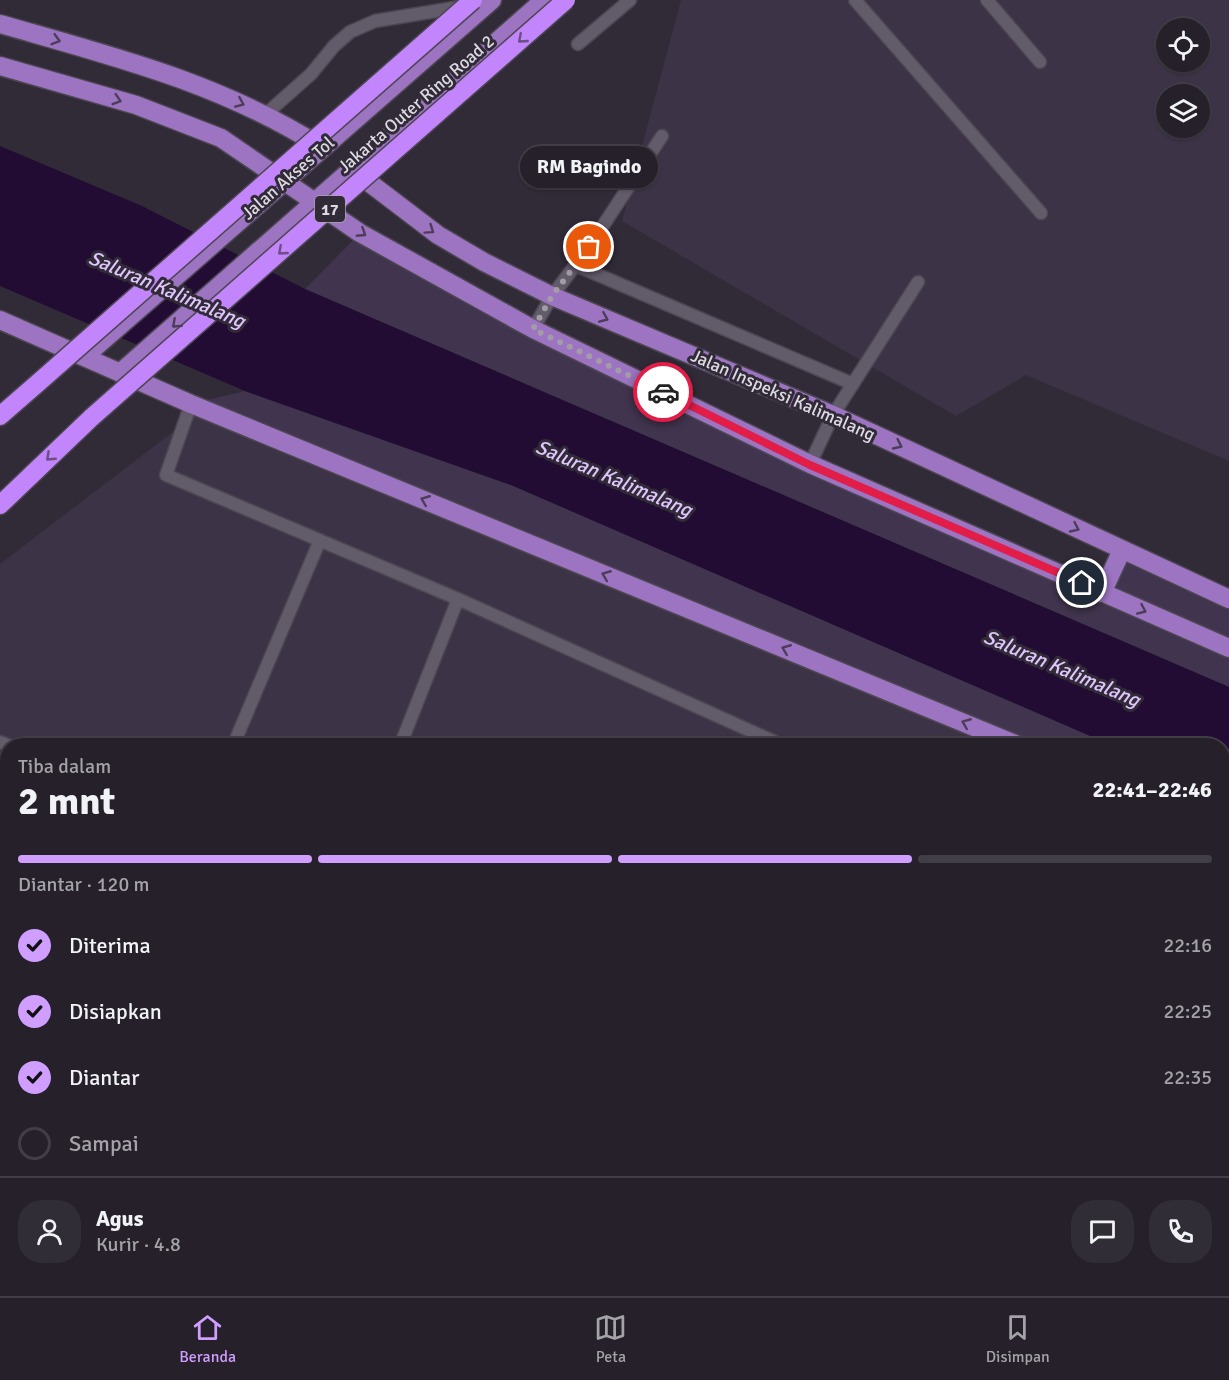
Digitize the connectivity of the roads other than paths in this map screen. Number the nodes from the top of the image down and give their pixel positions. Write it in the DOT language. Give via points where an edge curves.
graph roads {
  1 [pos="544,0"];
  2 [pos="566,0"];
  3 [pos="630,0"];
  4 [pos="855,0"];
  5 [pos="987,0"];
  6 [pos="485,1"];
  7 [pos="0,24"];
  8 [pos="578,44"];
  9 [pos="1040,62"];
  10 [pos="0,66"];
  11 [pos="266,114"];
  12 [pos="662,136"];
  13 [pos="323,148"];
  14 [pos="350,168"];
  15 [pos="287,180"];
  16 [pos="313,202"];
  17 [pos="1041,213"];
  18 [pos="575,265"];
  19 [pos="918,282"];
  20 [pos="552,296"];
  21 [pos="0,320"];
  22 [pos="533,329"];
  23 [pos="84,357"];
  24 [pos="120,373"];
  25 [pos="853,384"];
  26 [pos="190,404"];
  27 [pos="4,412"];
  28 [pos="833,415"];
  29 [pos="810,465"];
  30 [pos="0,504"];
  31 [pos="320,540"];
  32 [pos="1122,550"];
  33 [pos="1102,592"];
  34 [pos="458,599"];
  35 [pos="1229,599"];
  36 [pos="1229,648"];
  37 [pos="236,738"];
  38 [pos="403,738"];
  39 [pos="766,738"];
  40 [pos="1001,738"];
  1 -- 14 [label="main road, Jalan Akses Tol"];
  2 -- 30 [label="highway, Jakarta Outer Ring Road 2 / 17, one-way, bridge" via="93,417"];
  3 -- 8 [label="lane"];
  4 -- 17 [label="lane"];
  5 -- 9 [label="lane"];
  6 -- 11 [label="lane" via="375,21 350,32"];
  6 -- 13 [label="main road, Jalan Akses Tol"];
  6 -- 27 [label="highway, bridge"];
  7 -- 11 [label="main road, one-way" via="169,72"];
  10 -- 15 [label="main road, one-way" via="179,120 221,138"];
  11 -- 13 [label="main road"];
  12 -- 18 [label="lane"];
  13 -- 15 [label="main road, Jalan Akses Tol"];
  14 -- 16 [label="main road, Jalan Akses Tol"];
  14 -- 20 [label="main road, Jalan Inspeksi Kalimalang, one-way" via="438,235"];
  15 -- 16 [label="main road"];
  15 -- 23 [label="main road, Jalan Akses Tol"];
  16 -- 22 [label="main road, one-way" via="409,261"];
  16 -- 24 [label="main road, Jalan Akses Tol, one-way"];
  18 -- 20 [label="lane"];
  18 -- 25 [label="lane"];
  19 -- 25 [label="lane"];
  20 -- 22 [label="lane"];
  20 -- 28 [label="main road, Jalan Inspeksi Kalimalang, one-way"];
  21 -- 23 [label="main road"];
  22 -- 29 [label="main road"];
  23 -- 24 [label="main road"];
  24 -- 26 [label="main road"];
  25 -- 28 [label="lane"];
  26 -- 31 [label="lane" via="166,475"];
  40 -- 26 [label="main road, one-way"];
  28 -- 29 [label="lane"];
  28 -- 32 [label="main road, Jalan Inspeksi Kalimalang, one-way"];
  29 -- 33 [label="main road"];
  31 -- 34 [label="lane"];
  31 -- 37 [label="lane"];
  32 -- 33 [label="main road"];
  32 -- 35 [label="main road, Jalan Inspeksi Kalimalang"];
  33 -- 36 [label="main road, one-way"];
  34 -- 38 [label="lane"];
  34 -- 39 [label="lane"];
}
